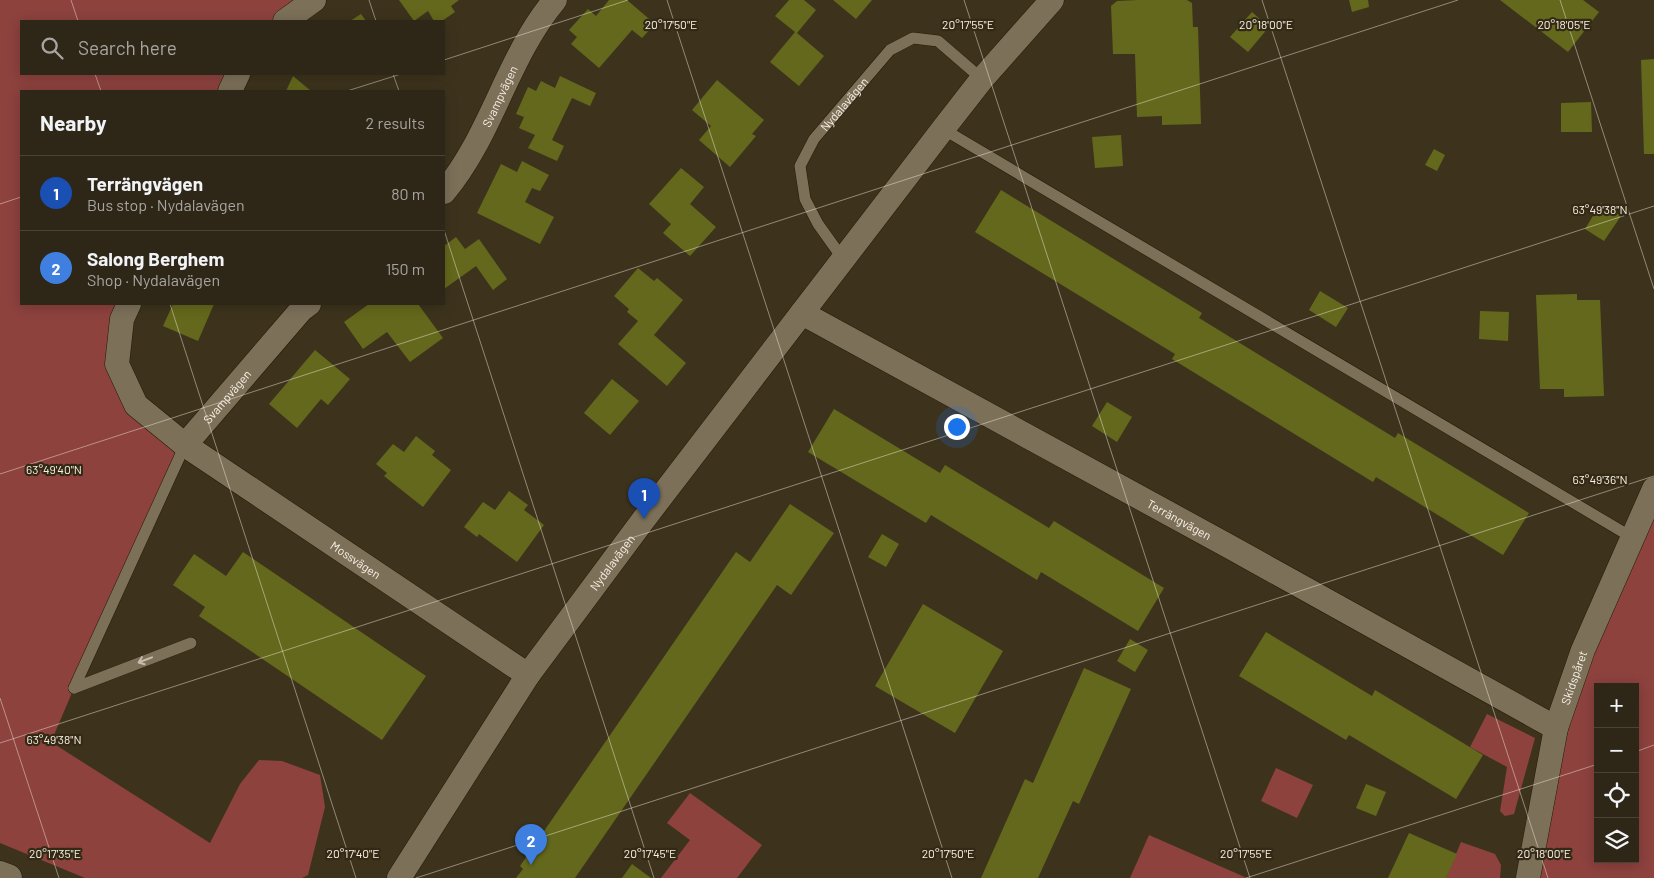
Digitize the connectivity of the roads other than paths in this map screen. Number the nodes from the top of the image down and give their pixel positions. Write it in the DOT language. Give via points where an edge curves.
graph roads {
  1 [pos="314,0"];
  2 [pos="555,0"];
  3 [pos="1052,0"];
  4 [pos="286,20"];
  5 [pos="238,75"];
  6 [pos="982,79"];
  7 [pos="230,90"];
  8 [pos="943,129"];
  9 [pos="445,190"];
  10 [pos="843,258"];
  11 [pos="129,305"];
  12 [pos="308,305"];
  13 [pos="802,313"];
  14 [pos="185,445"];
  15 [pos="1654,489"];
  16 [pos="1633,538"];
  17 [pos="191,643"];
  18 [pos="528,675"];
  19 [pos="1556,728"];
  20 [pos="0,875"];
  21 [pos="8,878"];
  22 [pos="399,878"];
  23 [pos="1528,878"];
  1 -- 4 [label="street"];
  2 -- 9 [label="street, Svampvägen" via="540,17 475,145"];
  3 -- 6 [label="street, Nydalavägen"];
  5 -- 7 [label="street"];
  6 -- 8 [label="street, Nydalavägen"];
  6 -- 10 [label="lane, Nydalavägen" via="938,41 913,38 890,50 814,139 800,166 805,199 818,224"];
  8 -- 10 [label="street, Nydalavägen"];
  8 -- 16 [label="lane"];
  10 -- 13 [label="street, Nydalavägen"];
  11 -- 14 [label="street, Mossvägen" via="122,319 117,364 136,405"];
  12 -- 14 [label="street, Svampvägen"];
  13 -- 18 [label="street, Nydalavägen"];
  13 -- 19 [label="street, Terrängvägen"];
  17 -- 14 [label="lane, one-way" via="74,688"];
  14 -- 18 [label="street, Mossvägen"];
  15 -- 16 [label="street, Skidspåret"];
  16 -- 19 [label="street, Skidspåret" via="1583,650"];
  18 -- 22 [label="street, Nydalavägen"];
  19 -- 23 [label="street, Skidspåret"];
  20 -- 21 [label="street"];
}
